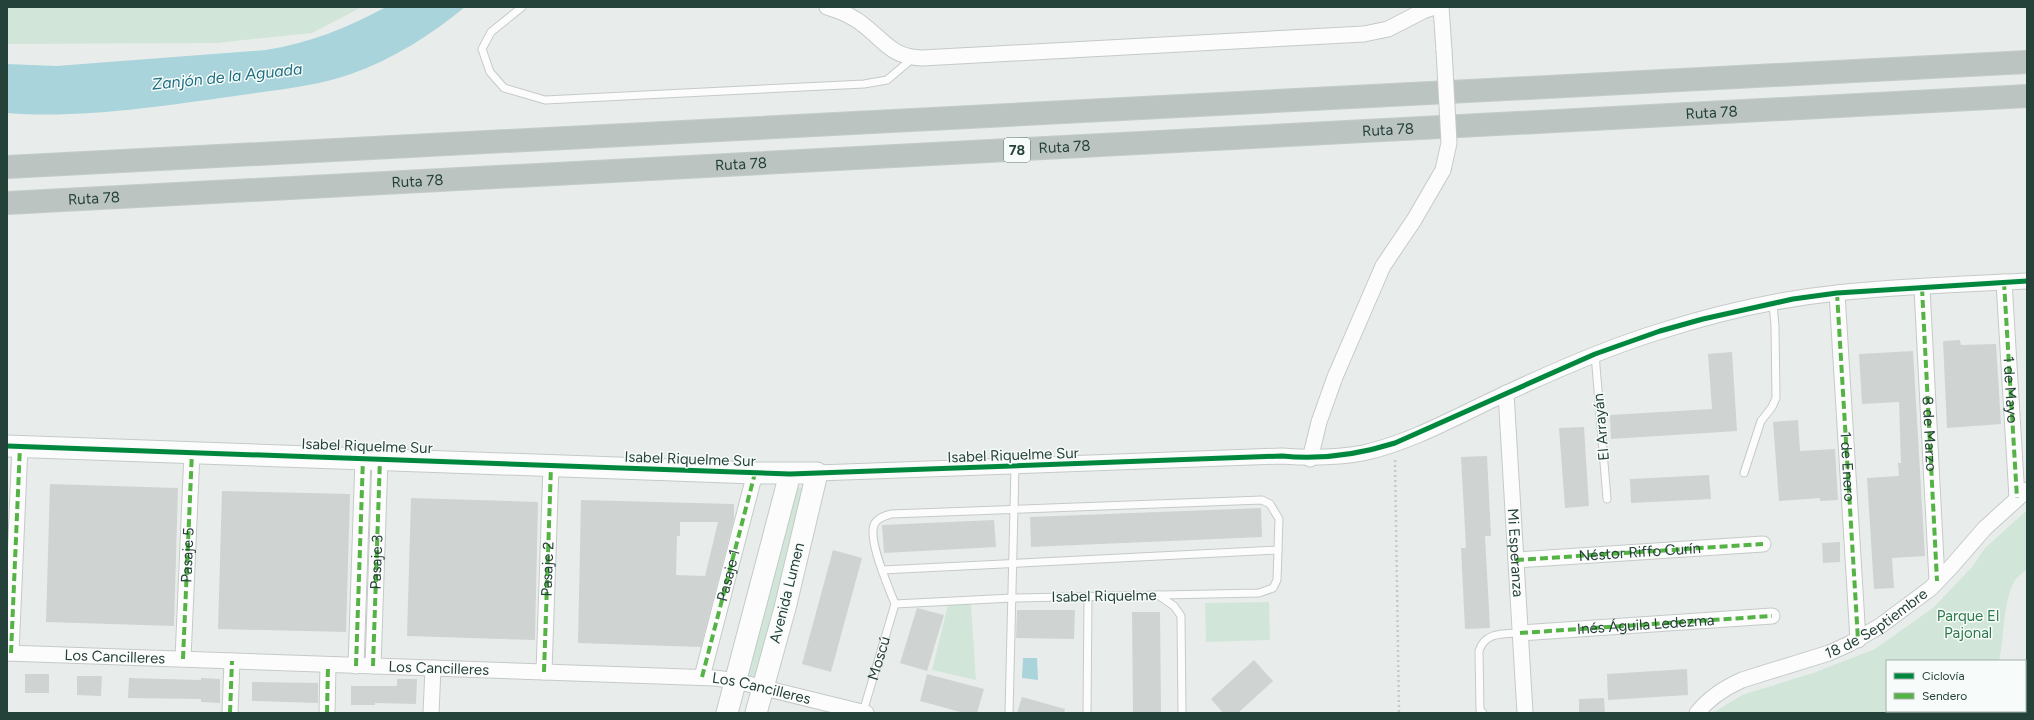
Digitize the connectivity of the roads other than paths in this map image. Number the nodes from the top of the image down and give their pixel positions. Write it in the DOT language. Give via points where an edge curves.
graph roads {
  1 [pos="522,7"];
  2 [pos="827,7"];
  3 [pos="1435,7"];
  4 [pos="1441,7"];
  5 [pos="913,58"];
  6 [pos="2027,62"];
  7 [pos="2027,96"];
  8 [pos="7,167"];
  9 [pos="7,203"];
  10 [pos="2027,281"];
  11 [pos="2004,282"];
  12 [pos="1922,288"];
  13 [pos="1837,293"];
  14 [pos="1772,304"];
  15 [pos="1595,354"];
  16 [pos="1506,393"];
  17 [pos="14,446"];
  18 [pos="192,452"];
  19 [pos="372,458"];
  20 [pos="1310,458"];
  21 [pos="551,466"];
  22 [pos="1015,467"];
  23 [pos="755,473"];
  24 [pos="817,473"];
  25 [pos="1744,473"];
  26 [pos="790,474"];
  27 [pos="2022,494"];
  28 [pos="1607,499"];
  29 [pos="1016,508"];
  30 [pos="1763,544"];
  31 [pos="1278,550"];
  32 [pos="1516,560"];
  33 [pos="1014,562"];
  34 [pos="882,570"];
  35 [pos="1938,581"];
  36 [pos="1158,595"];
  37 [pos="1088,596"];
  38 [pos="1012,598"];
  39 [pos="895,604"];
  40 [pos="1772,616"];
  41 [pos="1520,633"];
  42 [pos="1858,640"];
  43 [pos="9,653"];
  44 [pos="184,659"];
  45 [pos="232,661"];
  46 [pos="328,665"];
  47 [pos="356,666"];
  48 [pos="373,666"];
  49 [pos="433,668"];
  50 [pos="544,672"];
  51 [pos="702,677"];
  52 [pos="736,681"];
  53 [pos="762,687"];
  54 [pos="230,713"];
  55 [pos="327,713"];
  56 [pos="431,713"];
  57 [pos="727,713"];
  58 [pos="756,713"];
  59 [pos="864,713"];
  60 [pos="1009,713"];
  61 [pos="1087,713"];
  62 [pos="1182,713"];
  63 [pos="1483,713"];
  64 [pos="1525,713"];
  65 [pos="1697,713"];
  1 -- 5 [label="lane" via="491,32 482,49 490,72 504,88 545,100 864,84 887,80"];
  2 -- 5 [label="street" via="853,17 890,49"];
  3 -- 5 [label="street" via="1388,30 1364,34"];
  4 -- 20 [label="street, bridge" via="1449,143 1443,170 1383,266 1335,377 1319,422"];
  6 -- 8 [label="highway"];
  7 -- 9 [label="highway, Ruta 78 / 78"];
  10 -- 11 [label="street, Isabel Riquelme Sur"];
  11 -- 12 [label="street, Isabel Riquelme Sur"];
  11 -- 27 [label="street, 1 de Mayo"];
  12 -- 13 [label="street, Isabel Riquelme Sur"];
  12 -- 35 [label="street, 8 de Marzo"];
  13 -- 14 [label="street, Isabel Riquelme Sur"];
  13 -- 42 [label="street, 1 de Enero"];
  14 -- 15 [label="street, Isabel Riquelme Sur" via="1653,333"];
  14 -- 25 [label="lane" via="1775,326 1776,398 1772,408 1761,421"];
  15 -- 16 [label="street, Isabel Riquelme Sur"];
  15 -- 28 [label="lane, El Arrayán"];
  16 -- 20 [label="street, Isabel Riquelme Sur" via="1394,443 1372,450"];
  16 -- 32 [label="street, Mi Esperanza"];
  17 -- 18 [label="street, Isabel Riquelme Sur"];
  17 -- 43 [label="street"];
  18 -- 19 [label="street, Isabel Riquelme Sur"];
  18 -- 44 [label="street, Pasaje 5"];
  19 -- 21 [label="street, Isabel Riquelme Sur"];
  19 -- 47 [label="street"];
  19 -- 48 [label="street, Pasaje 3"];
  20 -- 22 [label="street, Isabel Riquelme Sur" via="1282,456"];
  21 -- 23 [label="street, Isabel Riquelme Sur"];
  21 -- 50 [label="street, Pasaje 2"];
  22 -- 24 [label="street, Isabel Riquelme Sur"];
  22 -- 29 [label="lane"];
  23 -- 26 [label="street, Isabel Riquelme Sur"];
  23 -- 51 [label="street, Pasaje 1"];
  24 -- 26 [label="street, Isabel Riquelme Sur"];
  24 -- 53 [label="street, Avenida Lumen" via="785,608"];
  26 -- 52 [label="street, Avenida Lumen"];
  27 -- 35 [label="street, 18 de Septiembre" via="1985,528"];
  29 -- 31 [label="lane, Isabel Riquelme" via="1262,500 1270,504 1279,519"];
  29 -- 33 [label="lane"];
  29 -- 34 [label="lane, Isabel Riquelme" via="891,514 880,518 872,531"];
  30 -- 32 [label="street, Néstor Riffo Curín"];
  31 -- 33 [label="lane"];
  31 -- 36 [label="lane, Isabel Riquelme" via="1277,580 1272,588 1259,593"];
  32 -- 41 [label="street, Mi Esperanza"];
  33 -- 34 [label="lane"];
  33 -- 38 [label="lane"];
  34 -- 39 [label="lane, Isabel Riquelme"];
  35 -- 42 [label="street, 18 de Septiembre" via="1899,613"];
  36 -- 37 [label="lane, Isabel Riquelme"];
  36 -- 62 [label="lane" via="1174,606 1181,616"];
  37 -- 38 [label="lane, Isabel Riquelme"];
  37 -- 61 [label="lane"];
  38 -- 39 [label="lane, Isabel Riquelme"];
  38 -- 60 [label="lane"];
  39 -- 59 [label="lane, Moscú"];
  40 -- 41 [label="street, Inés Águila Ledezma"];
  41 -- 63 [label="lane" via="1495,634 1482,643 1479,658 1480,710"];
  41 -- 64 [label="street, Mi Esperanza"];
  42 -- 65 [label="street, 18 de Septiembre" via="1806,661 1742,680 1719,692"];
  43 -- 44 [label="street, Los Cancilleres"];
  44 -- 45 [label="street, Los Cancilleres"];
  45 -- 46 [label="street, Los Cancilleres"];
  45 -- 54 [label="street"];
  46 -- 47 [label="street, Los Cancilleres"];
  46 -- 55 [label="street"];
  47 -- 48 [label="street, Los Cancilleres"];
  48 -- 49 [label="street, Los Cancilleres"];
  49 -- 50 [label="street, Los Cancilleres"];
  49 -- 56 [label="street"];
  50 -- 51 [label="street, Los Cancilleres"];
  51 -- 52 [label="street, Los Cancilleres"];
  52 -- 53 [label="street, Los Cancilleres"];
  52 -- 57 [label="street, Avenida Lumen"];
  53 -- 58 [label="street, Avenida Lumen"];
  53 -- 59 [label="street, Los Cancilleres"];
}
